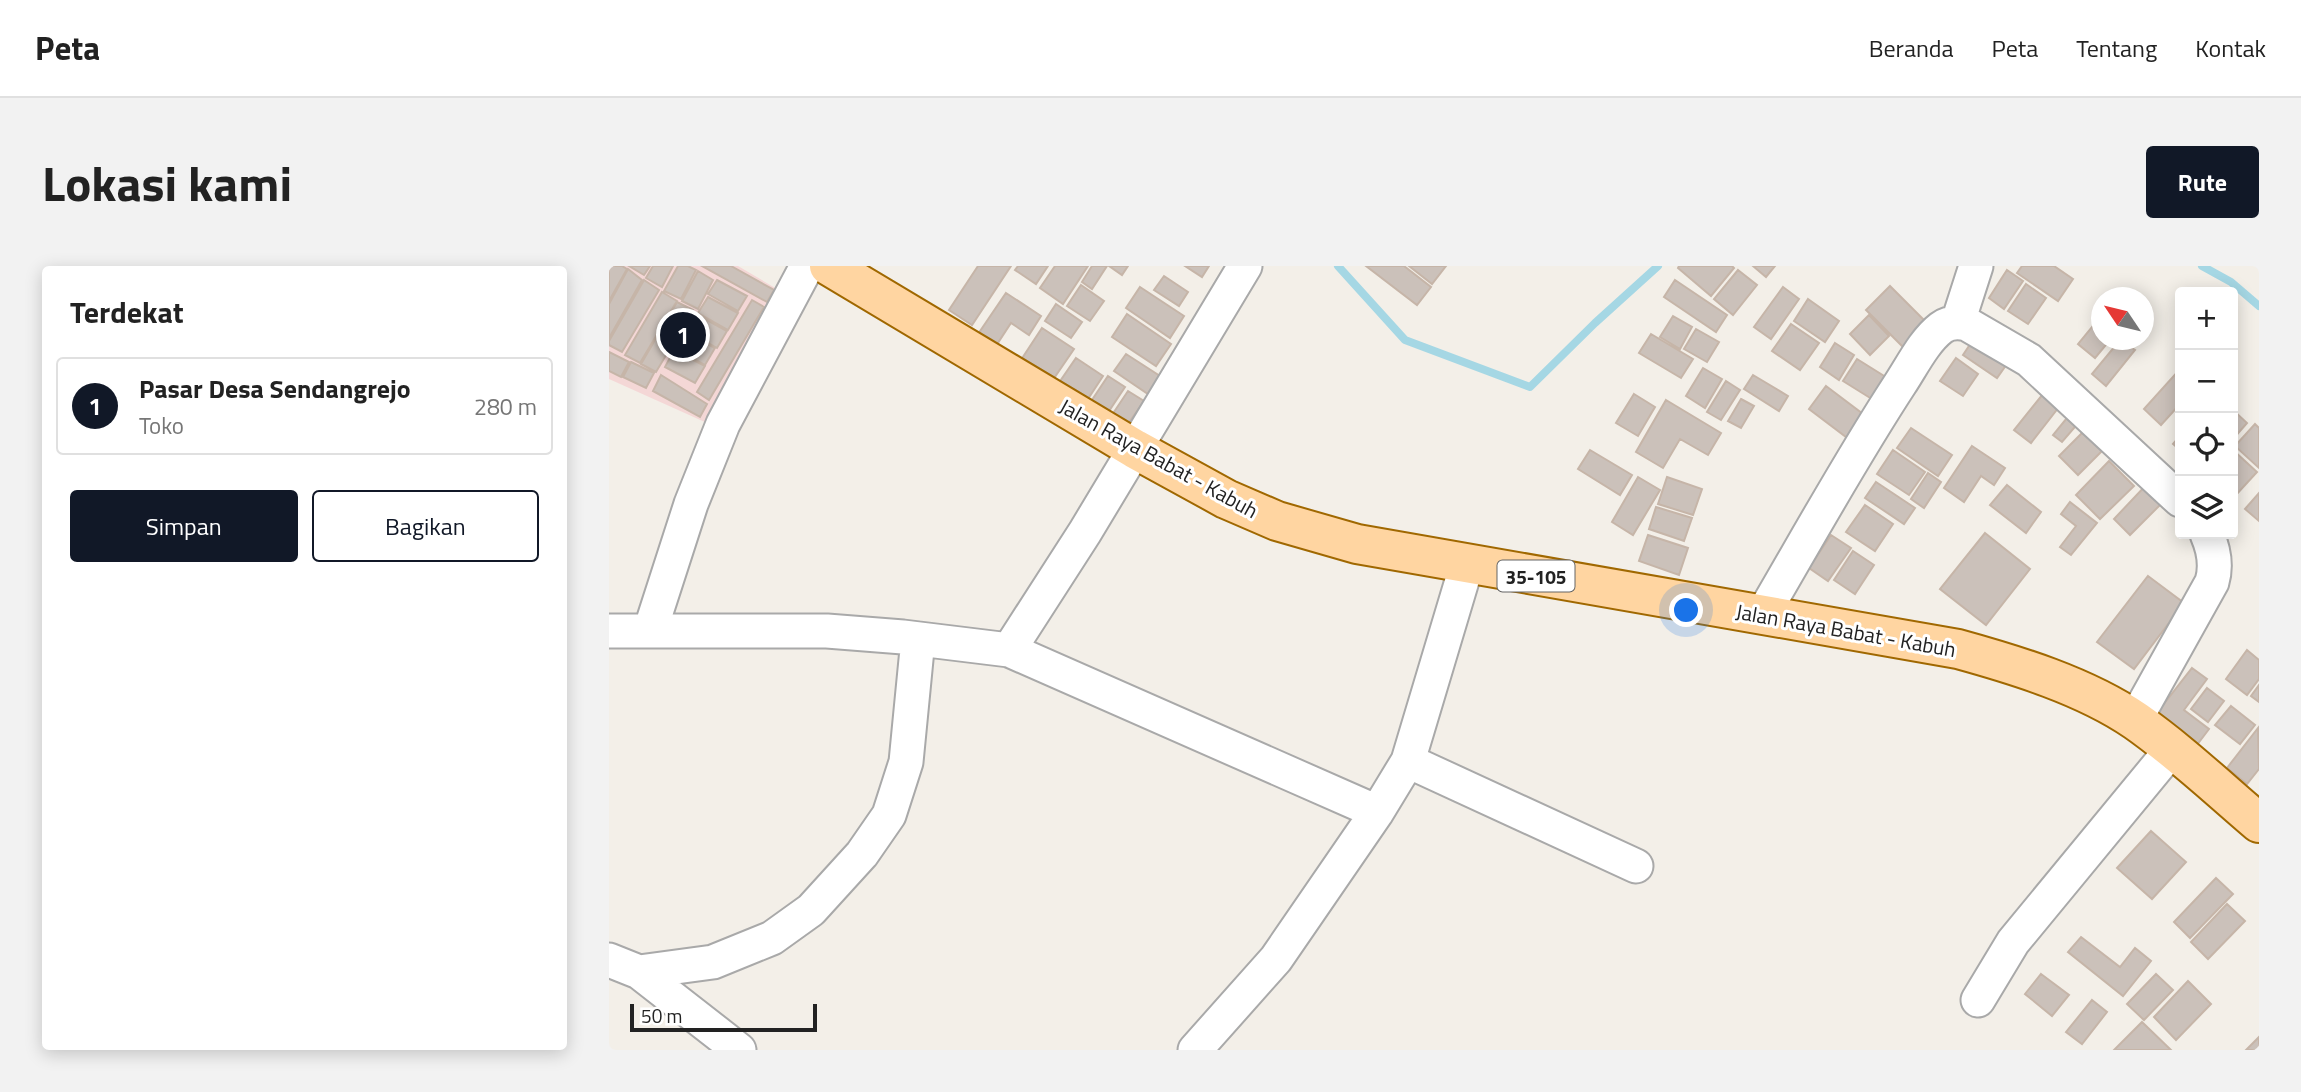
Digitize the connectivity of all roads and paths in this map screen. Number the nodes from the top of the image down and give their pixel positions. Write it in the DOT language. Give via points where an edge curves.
graph roads {
  1 [pos="807,266"];
  2 [pos="829,266"];
  3 [pos="1245,266"];
  4 [pos="1976,266"];
  5 [pos="1958,321"];
  6 [pos="1135,449"];
  7 [pos="2175,495"];
  8 [pos="2208,539"];
  9 [pos="1467,564"];
  10 [pos="1763,614"];
  11 [pos="609,631"];
  12 [pos="650,631"];
  13 [pos="918,639"];
  14 [pos="1009,650"];
  15 [pos="2135,720"];
  16 [pos="2172,749"];
  17 [pos="1408,761"];
  18 [pos="1377,812"];
  19 [pos="2259,823"];
  20 [pos="1636,866"];
  21 [pos="624,966"];
  22 [pos="1978,1000"];
  23 [pos="739,1050"];
  24 [pos="1195,1050"];
  1 -- 12 [label="street" via="723,424 691,504"];
  2 -- 6 [label="main road, Jalan Raya Babat - Kabuh / 35-105"];
  3 -- 6 [label="street"];
  4 -- 5 [label="street"];
  5 -- 7 [label="street" via="2029,360"];
  5 -- 10 [label="street" via="1940,328 1872,427"];
  6 -- 9 [label="main road, Jalan Raya Babat - Kabuh / 35-105" via="1277,522 1357,544"];
  6 -- 14 [label="street"];
  8 -- 15 [label="street" via="2215,570 2212,582"];
  9 -- 10 [label="main road, Jalan Raya Babat - Kabuh / 35-105"];
  9 -- 17 [label="street"];
  10 -- 15 [label="main road, Jalan Raya Babat - Kabuh / 35-105" via="1958,649 2004,662 2045,676"];
  11 -- 12 [label="street"];
  12 -- 13 [label="street" via="827,631"];
  13 -- 14 [label="street"];
  13 -- 21 [label="street" via="906,762 889,815 862,854 811,910 772,938 713,962"];
  14 -- 18 [label="street"];
  15 -- 16 [label="main road, Jalan Raya Babat - Kabuh / 35-105"];
  16 -- 19 [label="main road, Jalan Raya Babat - Kabuh / 35-105"];
  16 -- 22 [label="street" via="2013,942"];
  17 -- 18 [label="street"];
  17 -- 20 [label="street"];
  18 -- 24 [label="street" via="1276,959"];
  21 -- 23 [label="street"];
}
